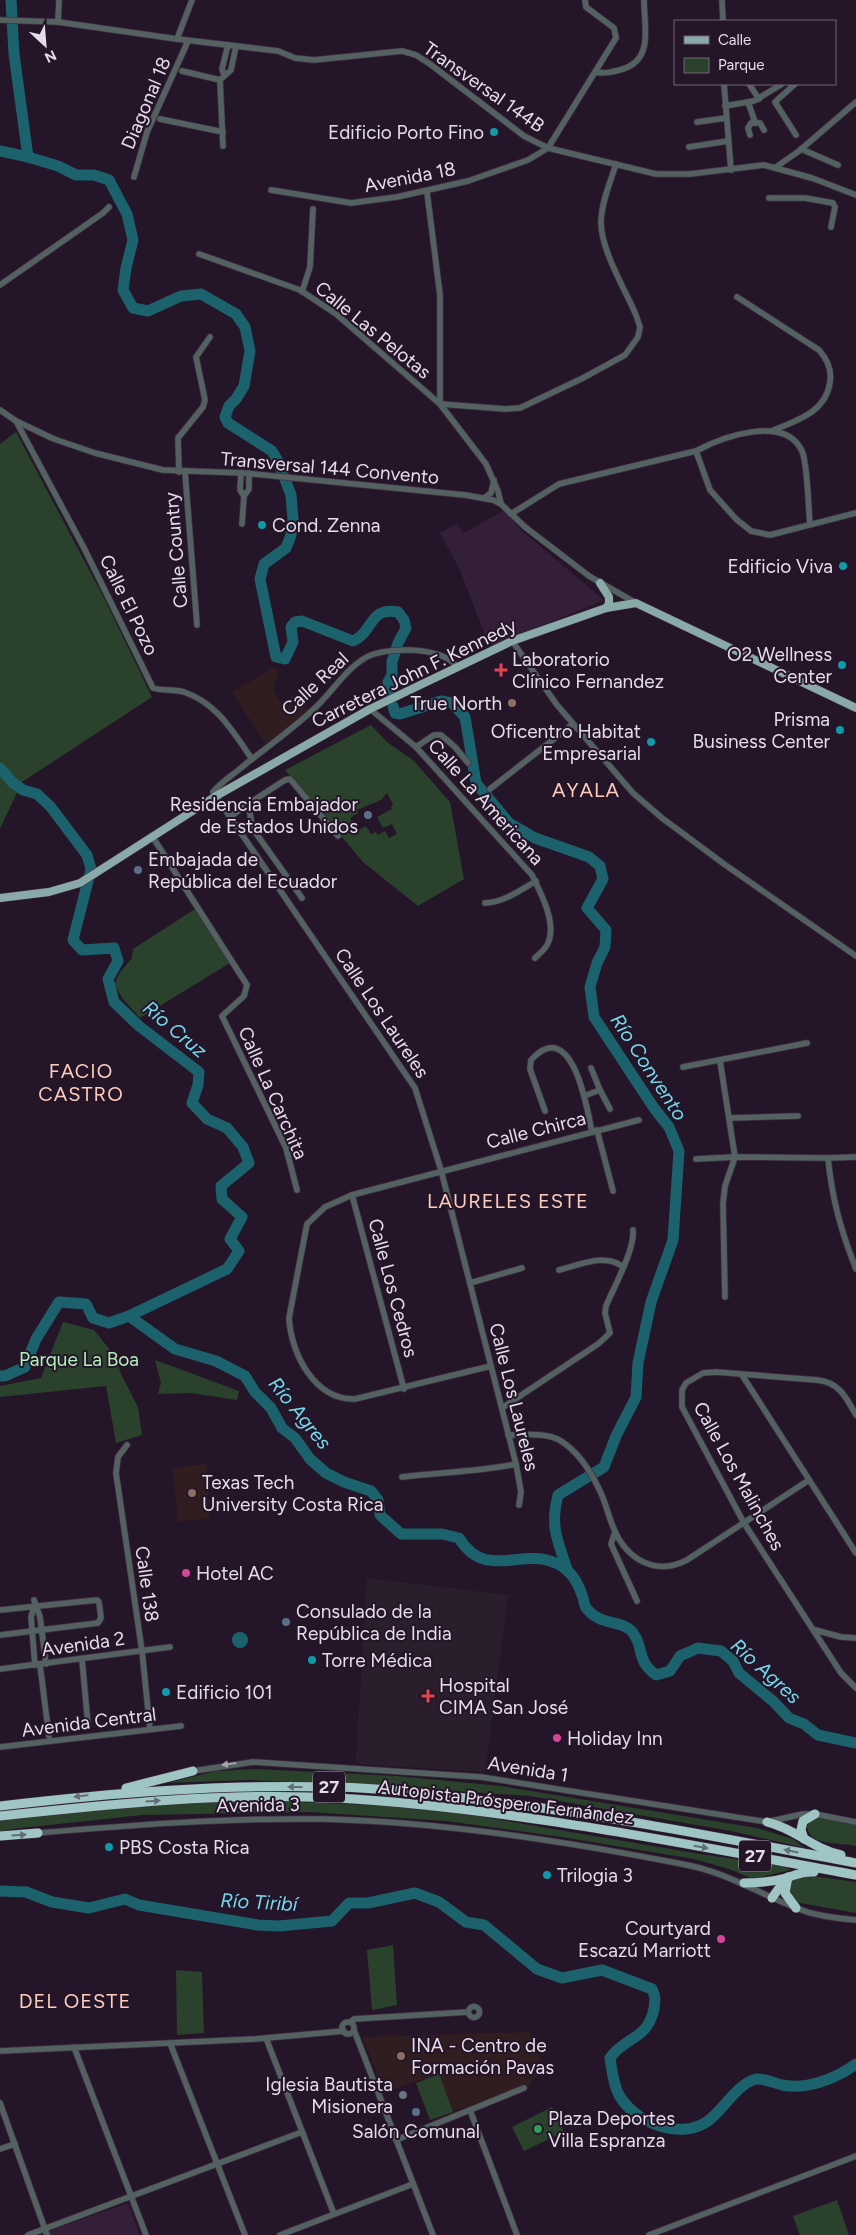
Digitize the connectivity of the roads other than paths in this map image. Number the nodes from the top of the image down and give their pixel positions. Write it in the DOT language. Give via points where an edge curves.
graph roads {
  1 [pos="59,0"];
  2 [pos="192,0"];
  3 [pos="585,0"];
  4 [pos="644,0"];
  5 [pos="722,0"];
  6 [pos="0,20"];
  7 [pos="723,20"];
  8 [pos="58,22"];
  9 [pos="177,39"];
  10 [pos="188,41"];
  11 [pos="228,45"];
  12 [pos="236,46"];
  13 [pos="182,71"];
  14 [pos="595,72"];
  15 [pos="222,78"];
  16 [pos="724,85"];
  17 [pos="750,85"];
  18 [pos="780,85"];
  19 [pos="794,85"];
  20 [pos="759,98"];
  21 [pos="748,102"];
  22 [pos="856,102"];
  23 [pos="725,106"];
  24 [pos="726,118"];
  25 [pos="160,119"];
  26 [pos="697,122"];
  27 [pos="755,122"];
  28 [pos="764,130"];
  29 [pos="223,132"];
  30 [pos="750,135"];
  31 [pos="796,135"];
  32 [pos="728,141"];
  33 [pos="223,146"];
  34 [pos="689,147"];
  35 [pos="548,148"];
  36 [pos="801,149"];
  37 [pos="616,164"];
  38 [pos="838,165"];
  39 [pos="776,167"];
  40 [pos="731,170"];
  41 [pos="134,177"];
  42 [pos="272,190"];
  43 [pos="427,192"];
  44 [pos="856,195"];
  45 [pos="769,198"];
  46 [pos="108,206"];
  47 [pos="313,209"];
  48 [pos="831,227"];
  49 [pos="199,254"];
  50 [pos="0,285"];
  51 [pos="302,292"];
  52 [pos="737,297"];
  53 [pos="210,337"];
  54 [pos="440,404"];
  55 [pos="0,410"];
  56 [pos="16,421"];
  57 [pos="774,430"];
  58 [pos="696,451"];
  59 [pos="182,472"];
  60 [pos="241,473"];
  61 [pos="249,473"];
  62 [pos="494,480"];
  63 [pos="244,496"];
  64 [pos="484,498"];
  65 [pos="500,504"];
  66 [pos="856,513"];
  67 [pos="511,514"];
  68 [pos="242,524"];
  69 [pos="810,524"];
  70 [pos="600,583"];
  71 [pos="636,603"];
  72 [pos="606,608"];
  73 [pos="197,625"];
  74 [pos="512,641"];
  75 [pos="457,667"];
  76 [pos="856,708"];
  77 [pos="370,709"];
  78 [pos="573,724"];
  79 [pos="416,747"];
  80 [pos="252,759"];
  81 [pos="468,763"];
  82 [pos="490,789"];
  83 [pos="216,796"];
  84 [pos="248,804"];
  85 [pos="230,817"];
  86 [pos="152,836"];
  87 [pos="338,836"];
  88 [pos="536,882"];
  89 [pos="0,898"];
  90 [pos="302,898"];
  91 [pos="485,903"];
  92 [pos="856,956"];
  93 [pos="535,958"];
  94 [pos="807,1043"];
  95 [pos="720,1061"];
  96 [pos="684,1067"];
  97 [pos="591,1068"];
  98 [pos="600,1090"];
  99 [pos="584,1096"];
  100 [pos="610,1109"];
  101 [pos="546,1111"];
  102 [pos="798,1116"];
  103 [pos="731,1118"];
  104 [pos="639,1120"];
  105 [pos="595,1131"];
  106 [pos="735,1157"];
  107 [pos="856,1157"];
  108 [pos="828,1158"];
  109 [pos="696,1159"];
  110 [pos="441,1170"];
  111 [pos="297,1190"];
  112 [pos="613,1191"];
  113 [pos="352,1196"];
  114 [pos="633,1230"];
  115 [pos="622,1266"];
  116 [pos="522,1268"];
  117 [pos="856,1269"];
  118 [pos="559,1270"];
  119 [pos="470,1283"];
  120 [pos="725,1297"];
  121 [pos="491,1366"];
  122 [pos="742,1375"];
  123 [pos="404,1389"];
  124 [pos="502,1408"];
  125 [pos="856,1415"];
  126 [pos="508,1435"];
  127 [pos="127,1446"];
  128 [pos="516,1464"];
  129 [pos="402,1478"];
  130 [pos="809,1480"];
  131 [pos="519,1505"];
  132 [pos="744,1523"];
  133 [pos="616,1532"];
  134 [pos="856,1553"];
  135 [pos="637,1601"];
  136 [pos="34,1603"];
  137 [pos="0,1610"];
  138 [pos="41,1630"];
  139 [pos="815,1630"];
  140 [pos="31,1631"];
  141 [pos="0,1635"];
  142 [pos="856,1638"];
  143 [pos="170,1647"];
  144 [pos="142,1651"];
  145 [pos="82,1659"];
  146 [pos="40,1665"];
  147 [pos="0,1669"];
  148 [pos="856,1688"];
  149 [pos="88,1724"];
  150 [pos="181,1726"];
  151 [pos="150,1729"];
  152 [pos="49,1736"];
  153 [pos="0,1747"];
  154 [pos="193,1771"];
  155 [pos="105,1793"];
  156 [pos="0,1806"];
  157 [pos="815,1814"];
  158 [pos="0,1816"];
  159 [pos="767,1822"];
  160 [pos="856,1822"];
  161 [pos="38,1833"];
  162 [pos="0,1836"];
  163 [pos="804,1839"];
  164 [pos="856,1858"];
  165 [pos="856,1863"];
  166 [pos="856,1876"];
  167 [pos="788,1877"];
  168 [pos="744,1883"];
  169 [pos="772,1898"];
  170 [pos="796,1908"];
  171 [pos="856,1920"];
  172 [pos="468,2012"];
  173 [pos="351,2022"];
  174 [pos="354,2030"];
  175 [pos="344,2031"];
  176 [pos="266,2038"];
  177 [pos="170,2043"];
  178 [pos="74,2047"];
  179 [pos="0,2051"];
  180 [pos="524,2088"];
  181 [pos="0,2103"];
  182 [pos="470,2110"];
  183 [pos="302,2132"];
  184 [pos="396,2140"];
  185 [pos="15,2144"];
  186 [pos="0,2149"];
  187 [pos="856,2156"];
  188 [pos="217,2166"];
  189 [pos="413,2184"];
  190 [pos="132,2198"];
  191 [pos="334,2214"];
  192 [pos="45,2232"];
  193 [pos="28,2235"];
  194 [pos="146,2235"];
  195 [pos="245,2235"];
  196 [pos="280,2235"];
  197 [pos="433,2235"];
  198 [pos="517,2235"];
  199 [pos="649,2235"];
  1 -- 8 [label="street"];
  2 -- 9 [label="street, Diagonal 18"];
  3 -- 14 [label="street" via="586,7 616,30 616,38"];
  4 -- 14 [label="street" via="642,56 625,68 605,74"];
  5 -- 7 [label="street"];
  6 -- 8 [label="street, Transversal 144B"];
  8 -- 9 [label="street, Transversal 144B"];
  9 -- 10 [label="street, Transversal 144B"];
  10 -- 11 [label="street, Transversal 144B"];
  10 -- 41 [label="street, Diagonal 18" via="147,132"];
  11 -- 12 [label="street, Transversal 144B"];
  11 -- 15 [label="street"];
  12 -- 15 [label="street" via="231,70"];
  12 -- 35 [label="street, Transversal 144B" via="314,60 402,51 416,55 480,98 524,136"];
  13 -- 15 [label="street"];
  14 -- 35 [label="street"];
  15 -- 29 [label="street"];
  16 -- 23 [label="street"];
  17 -- 20 [label="street"];
  18 -- 20 [label="street"];
  19 -- 31 [label="street" via="775,102"];
  20 -- 21 [label="street"];
  21 -- 23 [label="street"];
  21 -- 27 [label="street"];
  22 -- 36 [label="street"];
  23 -- 24 [label="street"];
  24 -- 26 [label="street"];
  24 -- 32 [label="street"];
  25 -- 29 [label="street"];
  27 -- 28 [label="street" via="760,123"];
  27 -- 30 [label="street" via="749,125"];
  29 -- 33 [label="street"];
  32 -- 34 [label="street"];
  32 -- 40 [label="street"];
  35 -- 37 [label="street, Transversal 144B"];
  35 -- 43 [label="street, Avenida 18" via="522,162"];
  36 -- 38 [label="street"];
  36 -- 39 [label="street"];
  37 -- 40 [label="street, Transversal 144B" via="656,174"];
  37 -- 54 [label="street" via="603,203 601,222 607,249 640,327 633,347 625,355 583,378 520,408"];
  39 -- 40 [label="street, Transversal 144B" via="764,165"];
  39 -- 44 [label="street, Transversal 144B"];
  42 -- 43 [label="street, Avenida 18" via="350,203"];
  43 -- 54 [label="street" via="440,295"];
  45 -- 48 [label="street" via="805,198 833,203"];
  46 -- 50 [label="street" via="103,213"];
  47 -- 51 [label="street" via="310,267"];
  49 -- 51 [label="street, Calle Las Pelotas"];
  51 -- 54 [label="street, Calle Las Pelotas" via="336,314"];
  52 -- 57 [label="street" via="819,350 830,371 829,390 819,407 803,418"];
  53 -- 59 [label="street, Calle Country" via="196,357 205,400 203,407 178,438"];
  54 -- 62 [label="street, Calle Las Pelotas" via="479,453"];
  55 -- 56 [label="street, Transversal 144 Convento"];
  56 -- 59 [label="street, Transversal 144 Convento" via="54,440 95,453"];
  56 -- 80 [label="street, Calle El Pozo" via="84,548 153,688 180,691 210,704"];
  57 -- 58 [label="street" via="743,434"];
  57 -- 69 [label="street" via="793,440 802,451"];
  58 -- 67 [label="street" via="559,484"];
  58 -- 69 [label="street" via="710,490 750,531 770,535"];
  59 -- 60 [label="street, Transversal 144 Convento"];
  59 -- 73 [label="street, Calle Country"];
  60 -- 61 [label="street, Transversal 144 Convento"];
  60 -- 63 [label="street" via="240,490"];
  61 -- 63 [label="street" via="249,489"];
  61 -- 64 [label="street, Transversal 144 Convento"];
  62 -- 64 [label="street" via="491,493"];
  62 -- 65 [label="street, Calle Las Pelotas"];
  63 -- 68 [label="street"];
  64 -- 65 [label="street, Transversal 144 Convento"];
  65 -- 67 [label="street, Transversal 144 Convento"];
  66 -- 69 [label="street"];
  67 -- 70 [label="street, Transversal 144 Convento"];
  70 -- 71 [label="street, Transversal 144 Convento"];
  70 -- 72 [label="main road" via="609,597"];
  71 -- 72 [label="main road, Carretera John F. Kennedy"];
  71 -- 76 [label="main road"];
  72 -- 74 [label="main road, Carretera John F. Kennedy"];
  74 -- 75 [label="main road, Carretera John F. Kennedy"];
  74 -- 78 [label="street"];
  75 -- 77 [label="main road, Carretera John F. Kennedy"];
  75 -- 80 [label="street, Calle Real" via="453,661 431,651 371,655 363,659 316,708"];
  77 -- 79 [label="street, Calle La Americana"];
  77 -- 83 [label="main road, Carretera John F. Kennedy"];
  78 -- 82 [label="street"];
  78 -- 92 [label="street" via="633,793 662,818"];
  79 -- 81 [label="street" via="441,735"];
  79 -- 88 [label="street, Calle La Americana"];
  80 -- 83 [label="street, Calle Real" via="214,790"];
  83 -- 85 [label="street, Calle Los Laureles"];
  83 -- 86 [label="main road, Carretera John F. Kennedy"];
  84 -- 85 [label="street"];
  84 -- 87 [label="street" via="290,779"];
  84 -- 90 [label="street" via="253,829"];
  85 -- 110 [label="street, Calle Los Laureles" via="415,1088"];
  86 -- 89 [label="main road, Carretera John F. Kennedy" via="80,882 49,892"];
  86 -- 111 [label="street, Calle La Carchita" via="247,985 244,996 222,1016 286,1148"];
  88 -- 91 [label="street" via="496,903"];
  88 -- 93 [label="street, Calle La Americana" via="551,936 548,946"];
  94 -- 95 [label="street"];
  95 -- 96 [label="street"];
  95 -- 103 [label="street"];
  97 -- 98 [label="street"];
  98 -- 99 [label="street"];
  98 -- 100 [label="street"];
  99 -- 101 [label="street" via="571,1060 555,1049 545,1050 531,1060 530,1069"];
  99 -- 105 [label="street"];
  102 -- 103 [label="street"];
  103 -- 106 [label="street"];
  104 -- 105 [label="street, Calle Chirca"];
  105 -- 110 [label="street, Calle Chirca"];
  105 -- 112 [label="street"];
  106 -- 108 [label="street"];
  106 -- 109 [label="street"];
  106 -- 120 [label="street" via="725,1186 723,1204"];
  107 -- 108 [label="street"];
  108 -- 117 [label="street" via="832,1198"];
  110 -- 113 [label="street, Calle Chirca"];
  110 -- 119 [label="street, Calle Los Laureles"];
  113 -- 123 [label="street, Calle Los Cedros"];
  113 -- 123 [label="street, Calle Chirca" via="322,1209 306,1228 290,1318 292,1340 308,1373 324,1389 337,1396 355,1399"];
  114 -- 115 [label="street" via="633,1244"];
  115 -- 118 [label="street" via="598,1260"];
  115 -- 124 [label="street" via="606,1306 610,1333"];
  116 -- 119 [label="street"];
  119 -- 121 [label="street, Calle Los Laureles"];
  121 -- 123 [label="street, Calle Chirca"];
  121 -- 124 [label="street, Calle Los Laureles"];
  122 -- 125 [label="street, Calle Los Malinches" via="828,1382 842,1391"];
  122 -- 130 [label="street"];
  122 -- 132 [label="street, Calle Los Malinches" via="703,1373 686,1383 681,1399 682,1407"];
  124 -- 126 [label="street, Calle Los Laureles"];
  126 -- 128 [label="street, Calle Los Laureles"];
  126 -- 133 [label="street" via="558,1440 574,1452 594,1479"];
  127 -- 144 [label="street, Calle 138" via="118,1457 116,1473"];
  128 -- 129 [label="street" via="482,1471 438,1472"];
  128 -- 131 [label="street, Calle Los Laureles" via="521,1492"];
  130 -- 132 [label="street"];
  130 -- 134 [label="street"];
  132 -- 133 [label="street" via="687,1560 661,1567 635,1558"];
  132 -- 139 [label="street, Calle Los Malinches"];
  133 -- 135 [label="street" via="611,1544"];
  136 -- 137 [label="street"];
  136 -- 138 [label="street"];
  136 -- 138 [label="street" via="99,1602 101,1618 98,1623"];
  136 -- 140 [label="street"];
  138 -- 140 [label="street"];
  138 -- 146 [label="street"];
  139 -- 142 [label="street"];
  139 -- 148 [label="street, Calle Los Malinches" via="841,1673"];
  140 -- 141 [label="street"];
  140 -- 146 [label="street"];
  143 -- 144 [label="street, Avenida 2"];
  144 -- 145 [label="street, Avenida 2"];
  144 -- 151 [label="street, Calle 138"];
  145 -- 146 [label="street, Avenida 2"];
  145 -- 149 [label="street"];
  146 -- 147 [label="street, Avenida 2"];
  146 -- 152 [label="street"];
  150 -- 151 [label="street, Avenida Central"];
  151 -- 153 [label="street, Avenida Central"];
  154 -- 155 [label="highway"];
  159 -- 154 [label="street, Avenida 1, one-way" via="481,1777 253,1762"];
  155 -- 156 [label="highway, Autopista Próspero Fernández / 27, one-way"];
  165 -- 155 [label="highway, Autopista Próspero Fernández / 27, one-way" via="595,1814 438,1794 258,1786"];
  157 -- 159 [label="street, Avenida 1"];
  157 -- 160 [label="street, Avenida 1"];
  157 -- 163 [label="highway" via="803,1821 800,1830"];
  158 -- 166 [label="highway, Autopista Próspero Fernández / 27, one-way" via="163,1800 335,1798 437,1805 594,1827"];
  159 -- 163 [label="highway" via="787,1828"];
  162 -- 161 [label="highway, one-way"];
  161 -- 168 [label="street, Avenida 3" via="129,1824 272,1820 434,1827 489,1832 683,1864"];
  163 -- 164 [label="highway" via="821,1850"];
  166 -- 167 [label="highway" via="804,1871"];
  167 -- 168 [label="highway"];
  167 -- 169 [label="highway"];
  167 -- 170 [label="highway" via="784,1893"];
  168 -- 169 [label="street, Avenida 3"];
  169 -- 170 [label="street, Avenida 3"];
  170 -- 171 [label="street, Avenida 3"];
  172 -- 173 [label="street" via="363,2018"];
  173 -- 174 [label="street"];
  173 -- 175 [label="street" via="344,2024"];
  174 -- 175 [label="street" via="349,2034"];
  174 -- 184 [label="street"];
  175 -- 176 [label="street"];
  176 -- 177 [label="street"];
  176 -- 183 [label="street"];
  177 -- 178 [label="street"];
  177 -- 188 [label="street"];
  178 -- 179 [label="street"];
  178 -- 190 [label="street"];
  180 -- 182 [label="street"];
  181 -- 185 [label="street"];
  182 -- 184 [label="street"];
  182 -- 198 [label="street"];
  183 -- 188 [label="street"];
  183 -- 191 [label="street"];
  184 -- 189 [label="street"];
  185 -- 186 [label="street"];
  185 -- 192 [label="street"];
  187 -- 199 [label="street"];
  188 -- 190 [label="street"];
  188 -- 195 [label="street"];
  189 -- 191 [label="street"];
  189 -- 197 [label="street"];
  190 -- 192 [label="street"];
  190 -- 194 [label="street"];
  191 -- 196 [label="street"];
  192 -- 193 [label="street"];
}
